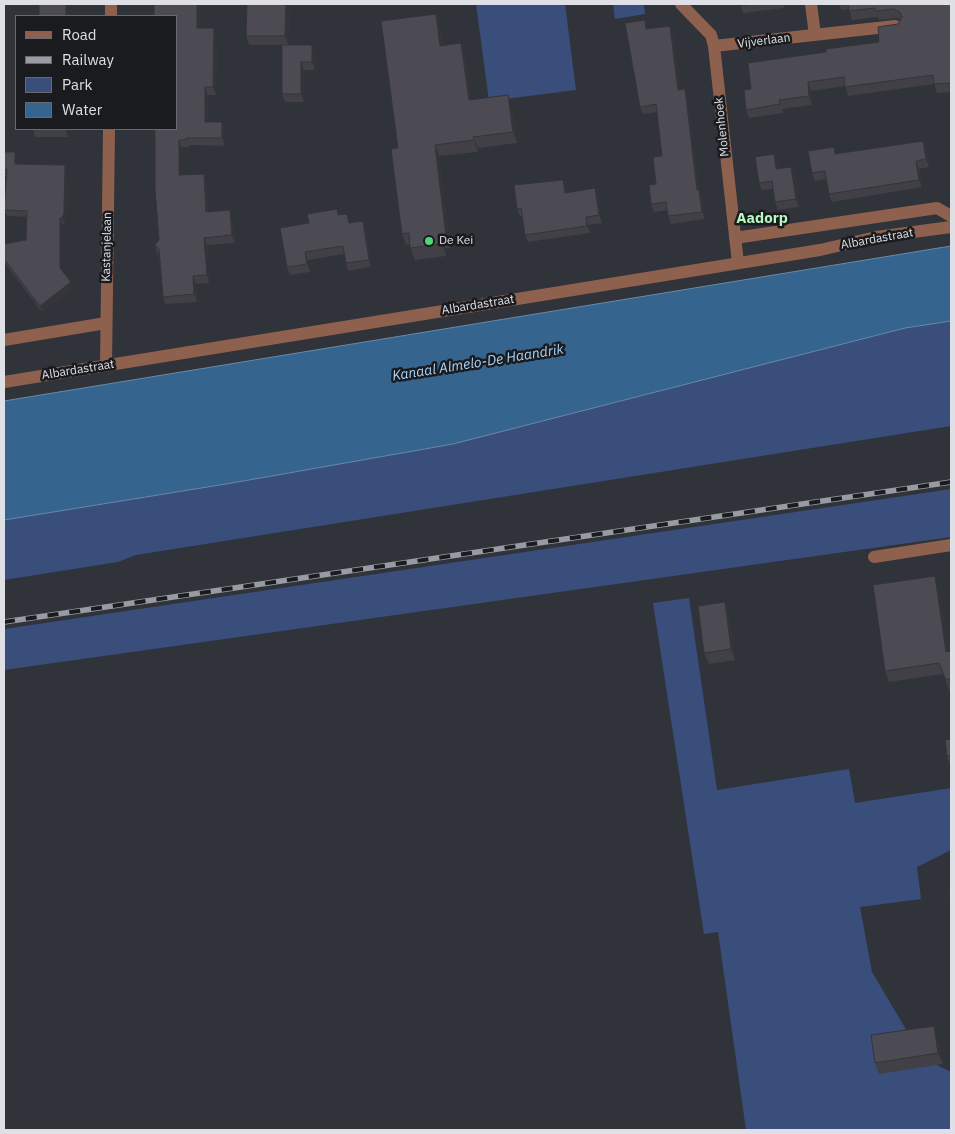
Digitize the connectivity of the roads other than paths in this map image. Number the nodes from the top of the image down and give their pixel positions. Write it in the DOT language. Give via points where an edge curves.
graph roads {
  1 [pos="680,4"];
  2 [pos="811,4"];
  3 [pos="898,26"];
  4 [pos="815,35"];
  5 [pos="714,46"];
  6 [pos="109,130"];
  7 [pos="951,216"];
  8 [pos="951,227"];
  9 [pos="735,238"];
  10 [pos="738,263"];
  11 [pos="106,323"];
  12 [pos="4,340"];
  13 [pos="106,366"];
  14 [pos="4,382"];
  15 [pos="951,545"];
  16 [pos="874,557"];
  1 -- 5 [label="street, Molenhoek" via="711,35"];
  2 -- 4 [label="street"];
  3 -- 4 [label="street, Vijverlaan"];
  4 -- 5 [label="street, Vijverlaan"];
  5 -- 9 [label="street, Molenhoek"];
  6 -- 11 [label="street, Kastanjelaan"];
  7 -- 9 [label="street, Albardastraat" via="937,208"];
  8 -- 10 [label="street, Albardastraat" via="876,237"];
  9 -- 10 [label="street, Molenhoek"];
  10 -- 13 [label="street, Albardastraat"];
  11 -- 12 [label="street"];
  11 -- 13 [label="street, Kastanjelaan"];
  13 -- 14 [label="street, Albardastraat"];
  15 -- 16 [label="street"];
}
